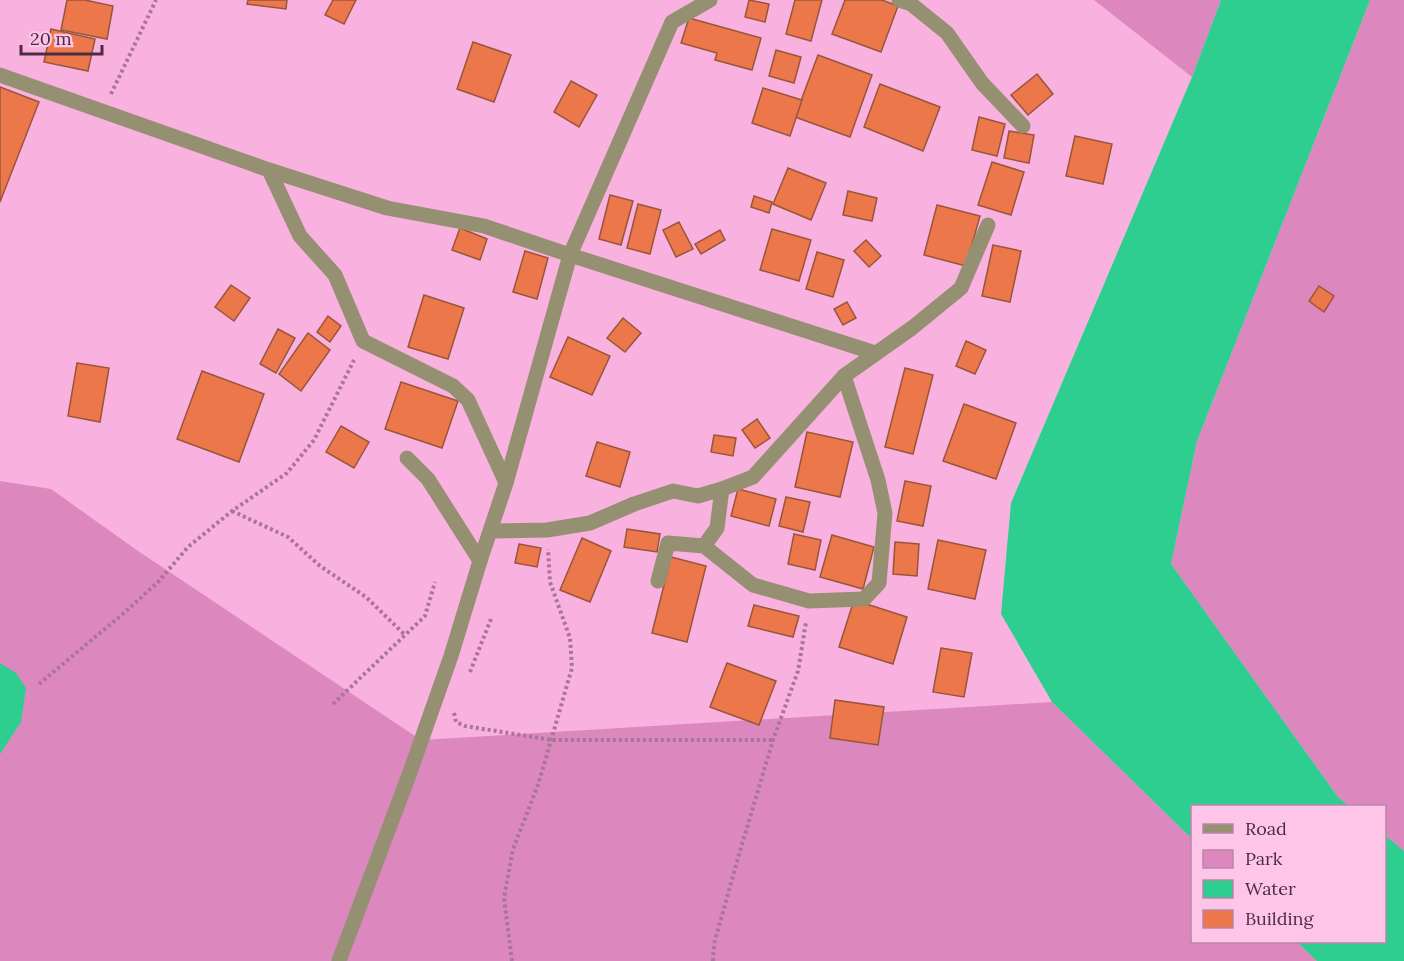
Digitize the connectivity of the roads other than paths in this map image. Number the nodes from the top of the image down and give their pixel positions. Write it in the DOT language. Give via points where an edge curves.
graph roads {
  1 [pos="710,0"];
  2 [pos="899,0"];
  3 [pos="0,75"];
  4 [pos="1023,126"];
  5 [pos="269,170"];
  6 [pos="988,225"];
  7 [pos="570,255"];
  8 [pos="875,353"];
  9 [pos="844,376"];
  10 [pos="407,458"];
  11 [pos="506,483"];
  12 [pos="722,489"];
  13 [pos="491,531"];
  14 [pos="704,546"];
  15 [pos="480,561"];
  16 [pos="658,581"];
  17 [pos="339,961"];
  1 -- 7 [label="street" via="672,22"];
  2 -- 4 [label="street" via="911,4 947,33 982,83"];
  3 -- 5 [label="street"];
  5 -- 7 [label="street" via="387,208 484,226"];
  5 -- 11 [label="street" via="300,236 335,275 363,341 453,386 468,400"];
  6 -- 8 [label="street" via="961,288"];
  7 -- 8 [label="street"];
  7 -- 11 [label="street"];
  8 -- 9 [label="street"];
  9 -- 12 [label="street" via="753,477"];
  9 -- 14 [label="street" via="885,513 879,583 864,598 809,601 753,585"];
  10 -- 15 [label="street" via="428,479"];
  11 -- 13 [label="street"];
  12 -- 13 [label="street" via="698,496 673,491 590,523 547,530"];
  12 -- 14 [label="street" via="717,528"];
  13 -- 15 [label="street"];
  14 -- 16 [label="street" via="668,543"];
  15 -- 17 [label="street" via="417,754"];
}
